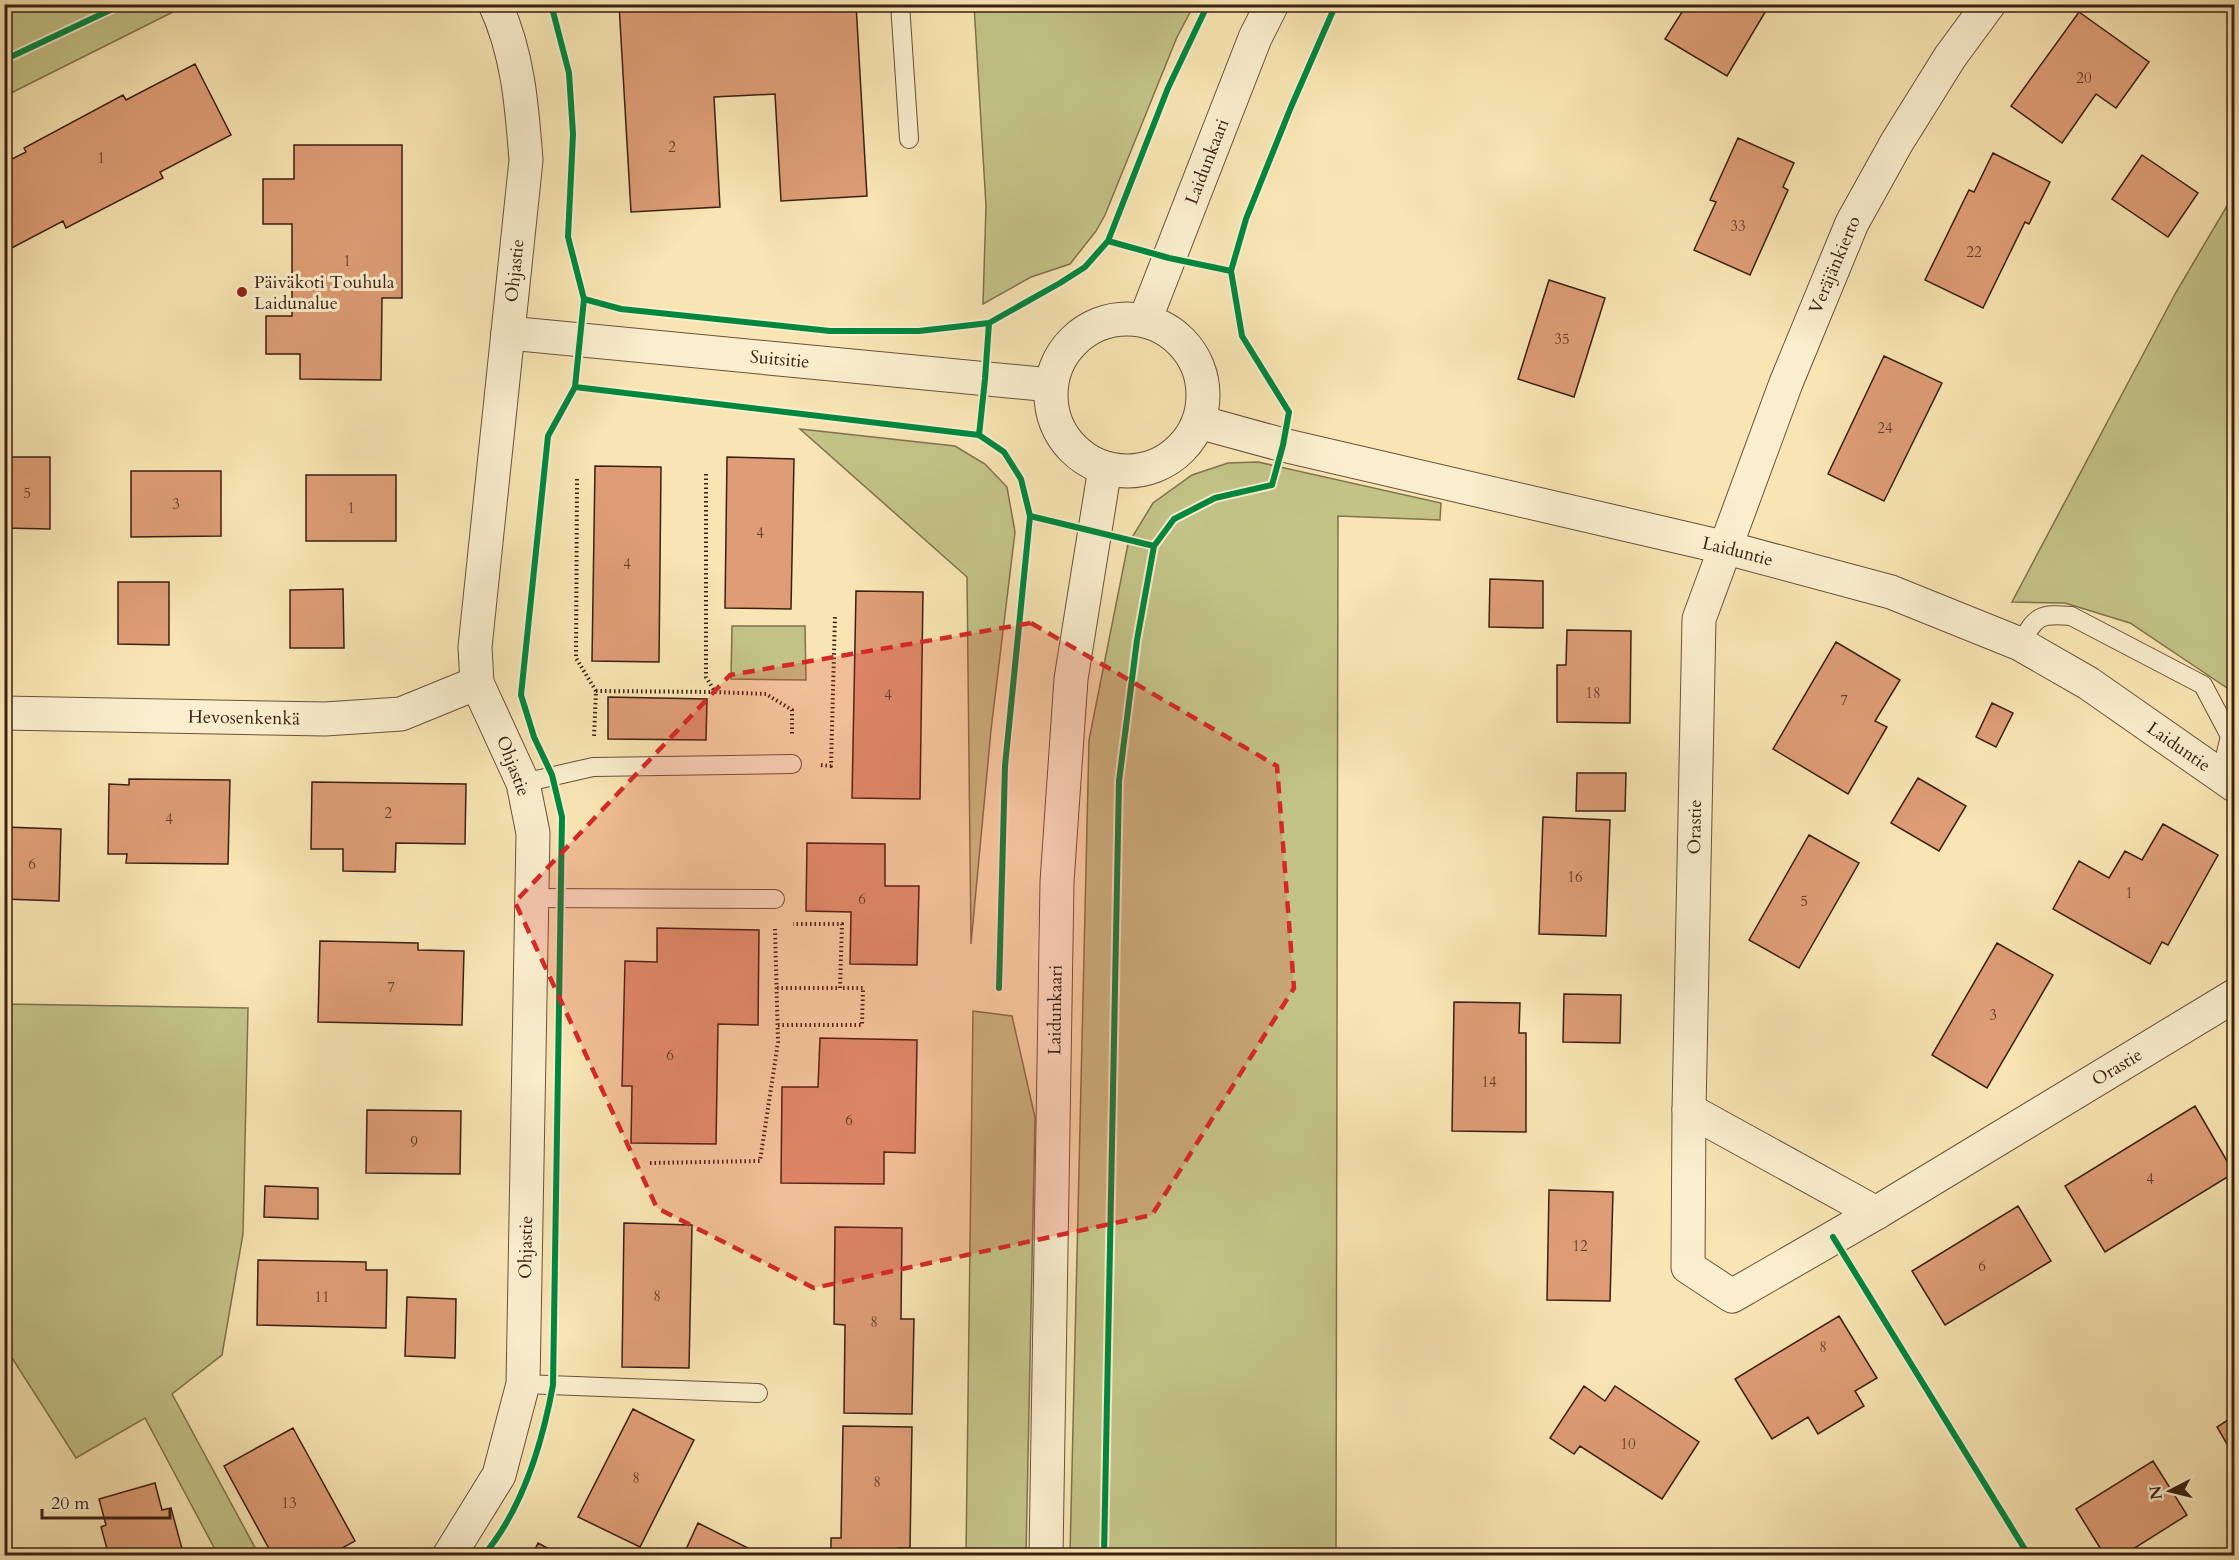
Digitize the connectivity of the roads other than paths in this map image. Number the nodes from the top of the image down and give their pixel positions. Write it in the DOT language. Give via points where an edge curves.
graph roads {
  1 [pos="495,4"];
  2 [pos="900,4"];
  3 [pos="1272,4"];
  4 [pos="1989,4"];
  5 [pos="909,139"];
  6 [pos="1145,320"];
  7 [pos="508,333"];
  8 [pos="1051,385"];
  9 [pos="1199,422"];
  10 [pos="1105,468"];
  11 [pos="1726,548"];
  12 [pos="2019,644"];
  13 [pos="477,683"];
  14 [pos="4,713"];
  15 [pos="792,764"];
  16 [pos="2228,780"];
  17 [pos="523,783"];
  18 [pos="532,898"];
  19 [pos="774,899"];
  20 [pos="2235,996"];
  21 [pos="1689,1110"];
  22 [pos="1876,1213"];
  23 [pos="523,1384"];
  24 [pos="758,1393"];
  25 [pos="449,1556"];
  26 [pos="1046,1556"];
  1 -- 7 [label="street, Ohjastie" via="520,93 526,160"];
  2 -- 5 [label="lane"];
  3 -- 6 [label="street, Laidunkaari" via="1255,38"];
  4 -- 11 [label="street, Veräjänkierto" via="1950,57 1852,223 1786,383"];
  6 -- 8 [label="street" via="1119,318 1095,325 1074,340 1058,360"];
  6 -- 9 [label="street" via="1182,341 1195,359 1202,379"];
  7 -- 8 [label="street, Suitsitie"];
  7 -- 13 [label="street, Ohjastie" via="475,646"];
  8 -- 10 [label="street" via="1057,427 1085,459"];
  9 -- 10 [label="street" via="1188,442 1171,458 1138,470"];
  9 -- 11 [label="street, Laiduntie"];
  10 -- 26 [label="street, Laidunkaari" via="1071,679 1057,882"];
  11 -- 12 [label="street, Laiduntie" via="1890,592"];
  11 -- 21 [label="street, Orastie" via="1699,619"];
  12 -- 16 [label="street, Laiduntie" via="2088,683"];
  12 -- 16 [label="lane" via="2033,622 2049,614 2071,616 2203,685 2230,736"];
  13 -- 14 [label="street, Hevosenkenkä" via="401,714 325,719"];
  13 -- 17 [label="street, Ohjastie"];
  15 -- 17 [label="lane" via="592,767"];
  17 -- 18 [label="street, Ohjastie" via="533,833"];
  18 -- 19 [label="lane"];
  18 -- 23 [label="street, Ohjastie"];
  20 -- 22 [label="street, Orastie"];
  21 -- 22 [label="street"];
  21 -- 22 [label="street, Orastie" via="1688,1267 1732,1296"];
  23 -- 24 [label="lane"];
  23 -- 25 [label="street, Ohjastie" via="499,1475"];
}
